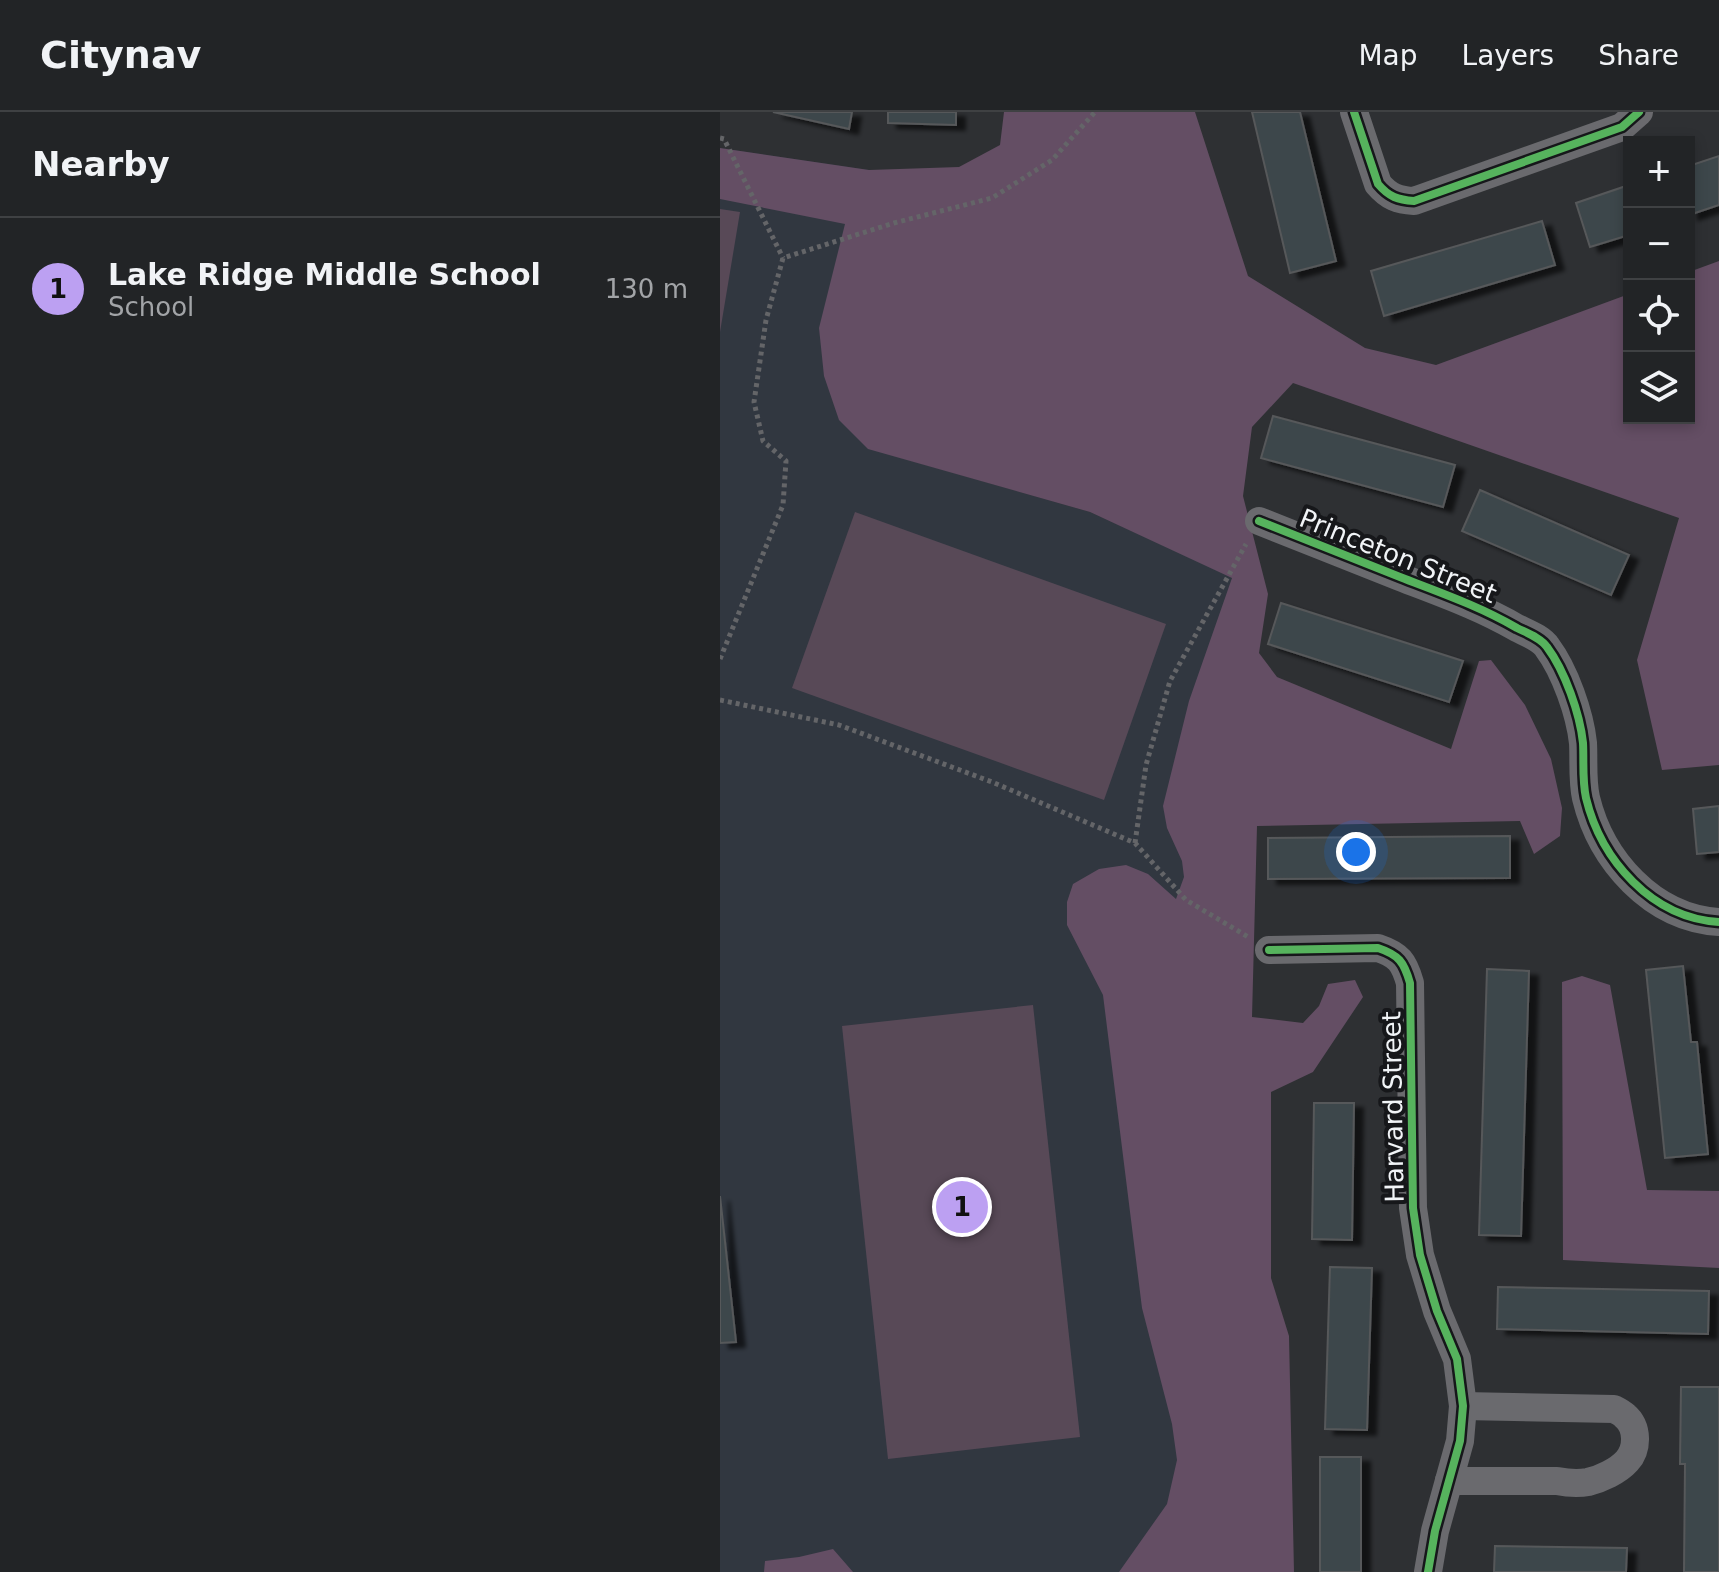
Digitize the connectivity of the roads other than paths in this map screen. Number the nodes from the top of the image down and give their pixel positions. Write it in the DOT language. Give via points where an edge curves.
graph roads {
  1 [pos="1354,112"];
  2 [pos="1639,112"];
  3 [pos="1259,521"];
  4 [pos="1719,922"];
  5 [pos="1269,950"];
  6 [pos="1463,1406"];
  7 [pos="1449,1481"];
  8 [pos="1428,1572"];
  1 -- 2 [label="street" via="1378,184 1399,200 1414,201 1622,127"];
  3 -- 4 [label="street, Princeton Street" via="1485,610 1545,644 1575,704 1587,800 1613,857 1657,902"];
  5 -- 6 [label="street, Harvard Street" via="1378,948 1405,965 1410,983 1413,1208 1420,1255 1457,1359"];
  6 -- 7 [label="street, Harvard Street"];
  6 -- 7 [label="street" via="1614,1409 1633,1427 1633,1452 1627,1462 1588,1482"];
  7 -- 8 [label="street, Harvard Street"];
}
